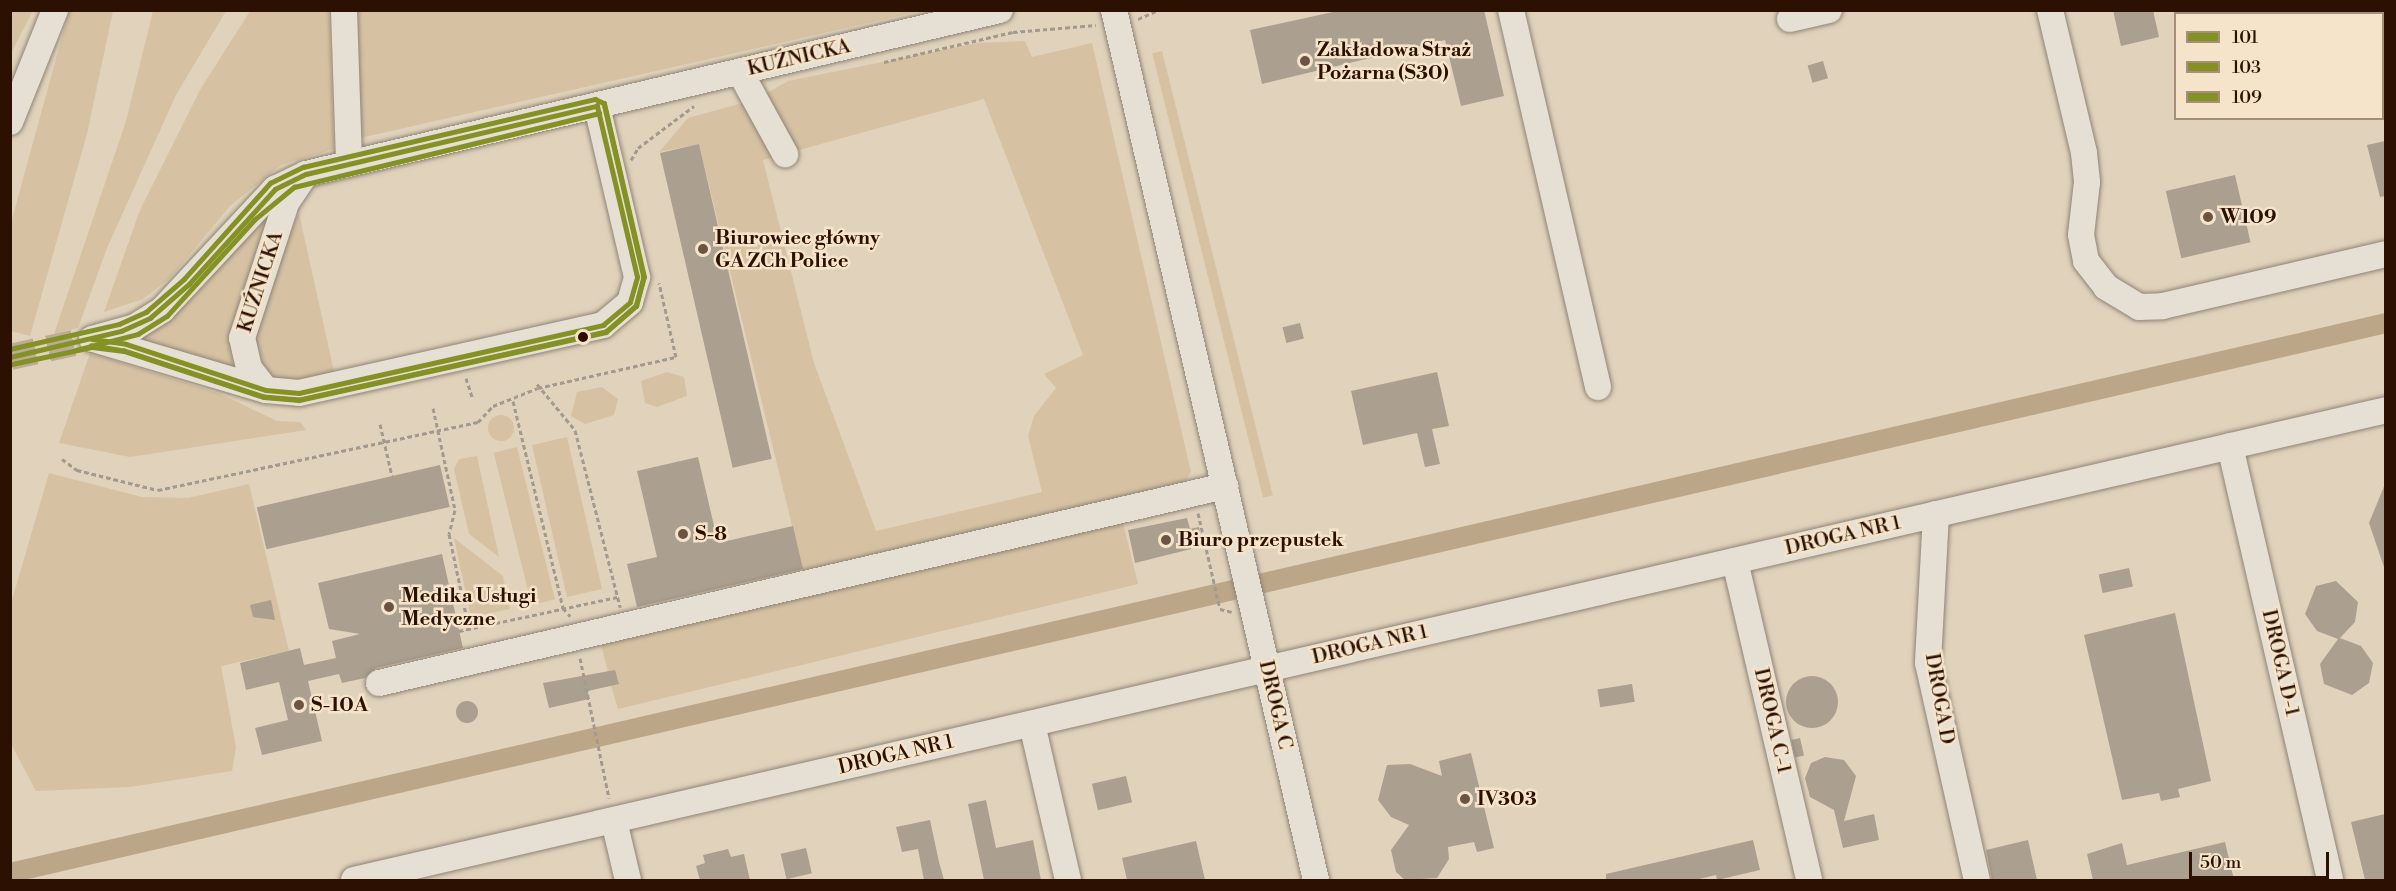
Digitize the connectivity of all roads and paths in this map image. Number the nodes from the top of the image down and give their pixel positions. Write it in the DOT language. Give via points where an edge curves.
graph roads {
  1 [pos="56,10"];
  2 [pos="344,10"];
  3 [pos="1000,10"];
  4 [pos="1158,10"];
  5 [pos="1511,10"];
  6 [pos="1828,10"];
  7 [pos="2050,10"];
  8 [pos="1116,17"];
  9 [pos="1790,19"];
  10 [pos="871,65"];
  11 [pos="740,72"];
  12 [pos="706,103"];
  13 [pos="597,106"];
  14 [pos="10,122"];
  15 [pos="785,154"];
  16 [pos="631,161"];
  17 [pos="349,163"];
  18 [pos="306,174"];
  19 [pos="2385,254"];
  20 [pos="666,313"];
  21 [pos="538,386"];
  22 [pos="1599,387"];
  23 [pos="266,390"];
  24 [pos="513,401"];
  25 [pos="433,408"];
  26 [pos="2385,410"];
  27 [pos="380,424"];
  28 [pos="438,432"];
  29 [pos="384,444"];
  30 [pos="2230,446"];
  31 [pos="62,459"];
  32 [pos="392,476"];
  33 [pos="1225,486"];
  34 [pos="1198,513"];
  35 [pos="1936,514"];
  36 [pos="1735,561"];
  37 [pos="618,597"];
  38 [pos="563,608"];
  39 [pos="1220,609"];
  40 [pos="624,626"];
  41 [pos="470,629"];
  42 [pos="459,631"];
  43 [pos="576,638"];
  44 [pos="1267,669"];
  45 [pos="380,683"];
  46 [pos="1032,724"];
  47 [pos="614,820"];
  48 [pos="362,880"];
  49 [pos="628,880"];
  50 [pos="1068,880"];
  51 [pos="1316,880"];
  52 [pos="1809,880"];
  53 [pos="1977,880"];
  54 [pos="2330,880"];
  1 -- 14 [label="street"];
  2 -- 17 [label="street"];
  3 -- 11 [label="street, KUŹNICKA"];
  4 -- 8 [label="path"];
  5 -- 22 [label="street"];
  6 -- 9 [label="street"];
  7 -- 19 [label="street" via="2084,153 2087,182 2081,236 2086,261 2106,287 2139,307 2163,306"];
  8 -- 10 [label="path" via="1013,32"];
  8 -- 33 [label="street, DROGA C"];
  11 -- 13 [label="street, KUŹNICKA"];
  11 -- 15 [label="street"];
  12 -- 16 [label="path" via="638,148"];
  13 -- 17 [label="street, KUŹNICKA"];
  13 -- 23 [label="street, KUŹNICKA" via="637,269 635,292 616,317 593,328 314,391"];
  17 -- 18 [label="street, KUŹNICKA"];
  18 -- 23 [label="street, KUŹNICKA" via="286,203 242,338 245,360"];
  18 -- 23 [label="street, KUŹNICKA" via="275,189 162,310 135,327 92,339 126,344"];
  20 -- 21 [label="path" via="676,357"];
  21 -- 24 [label="path"];
  21 -- 37 [label="path" via="575,430"];
  24 -- 28 [label="path" via="493,406 478,422"];
  24 -- 38 [label="path"];
  25 -- 28 [label="path"];
  26 -- 30 [label="street, DROGA NR 1"];
  27 -- 29 [label="path"];
  28 -- 29 [label="path"];
  28 -- 41 [label="path" via="454,510 449,534"];
  29 -- 31 [label="path" via="158,490 77,470"];
  29 -- 32 [label="path"];
  30 -- 35 [label="street, DROGA NR 1"];
  30 -- 54 [label="street, DROGA D-1"];
  33 -- 40 [label="street"];
  33 -- 44 [label="street, DROGA C"];
  34 -- 39 [label="path"];
  35 -- 36 [label="street, DROGA NR 1"];
  35 -- 53 [label="street, DROGA D" via="1928,663"];
  36 -- 44 [label="street, DROGA NR 1"];
  36 -- 52 [label="street, DROGA C-1"];
  37 -- 38 [label="path"];
  37 -- 40 [label="path"];
  38 -- 41 [label="path"];
  38 -- 43 [label="path"];
  40 -- 43 [label="street"];
  41 -- 42 [label="path"];
  43 -- 45 [label="street"];
  43 -- 47 [label="path"];
  44 -- 46 [label="street, DROGA NR 1"];
  44 -- 51 [label="street, DROGA C"];
  46 -- 47 [label="street, DROGA NR 1"];
  46 -- 50 [label="street"];
  47 -- 48 [label="street, DROGA NR 1"];
  47 -- 49 [label="street"];
}
